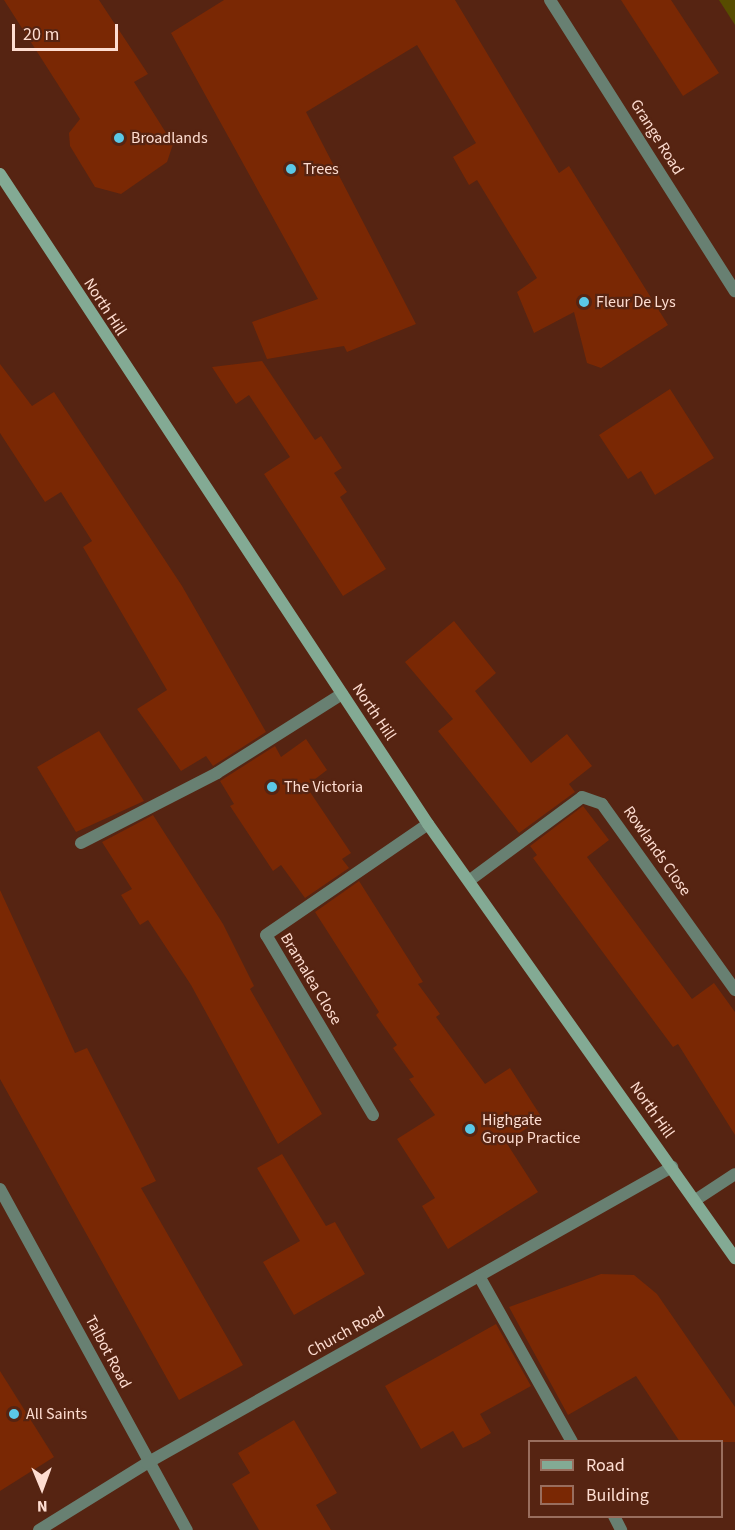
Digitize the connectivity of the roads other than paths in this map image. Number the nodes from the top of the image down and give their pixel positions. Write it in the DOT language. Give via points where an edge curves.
graph roads {
  1 [pos="550,0"];
  2 [pos="0,174"];
  3 [pos="735,291"];
  4 [pos="342,694"];
  5 [pos="428,824"];
  6 [pos="81,843"];
  7 [pos="470,880"];
  8 [pos="735,990"];
  9 [pos="373,1116"];
  10 [pos="672,1167"];
  11 [pos="735,1175"];
  12 [pos="0,1189"];
  13 [pos="697,1199"];
  14 [pos="735,1258"];
  15 [pos="479,1276"];
  16 [pos="571,1440"];
  17 [pos="147,1463"];
  18 [pos="39,1530"];
  19 [pos="188,1530"];
  1 -- 3 [label="street, Grange Road"];
  2 -- 4 [label="main road, North Hill"];
  4 -- 5 [label="main road, North Hill"];
  4 -- 6 [label="street" via="218,773"];
  5 -- 7 [label="main road, North Hill"];
  5 -- 9 [label="street, Bramalea Close" via="266,935"];
  7 -- 8 [label="street, Rowlands Close" via="582,797 602,804"];
  7 -- 10 [label="main road, North Hill"];
  10 -- 13 [label="main road, North Hill"];
  10 -- 15 [label="street, Church Road"];
  11 -- 13 [label="street"];
  12 -- 17 [label="street, Talbot Road"];
  13 -- 14 [label="main road, North Hill"];
  15 -- 16 [label="street"];
  15 -- 17 [label="street, Church Road"];
  17 -- 18 [label="street, Church Road"];
  17 -- 19 [label="street, Talbot Road"];
}
